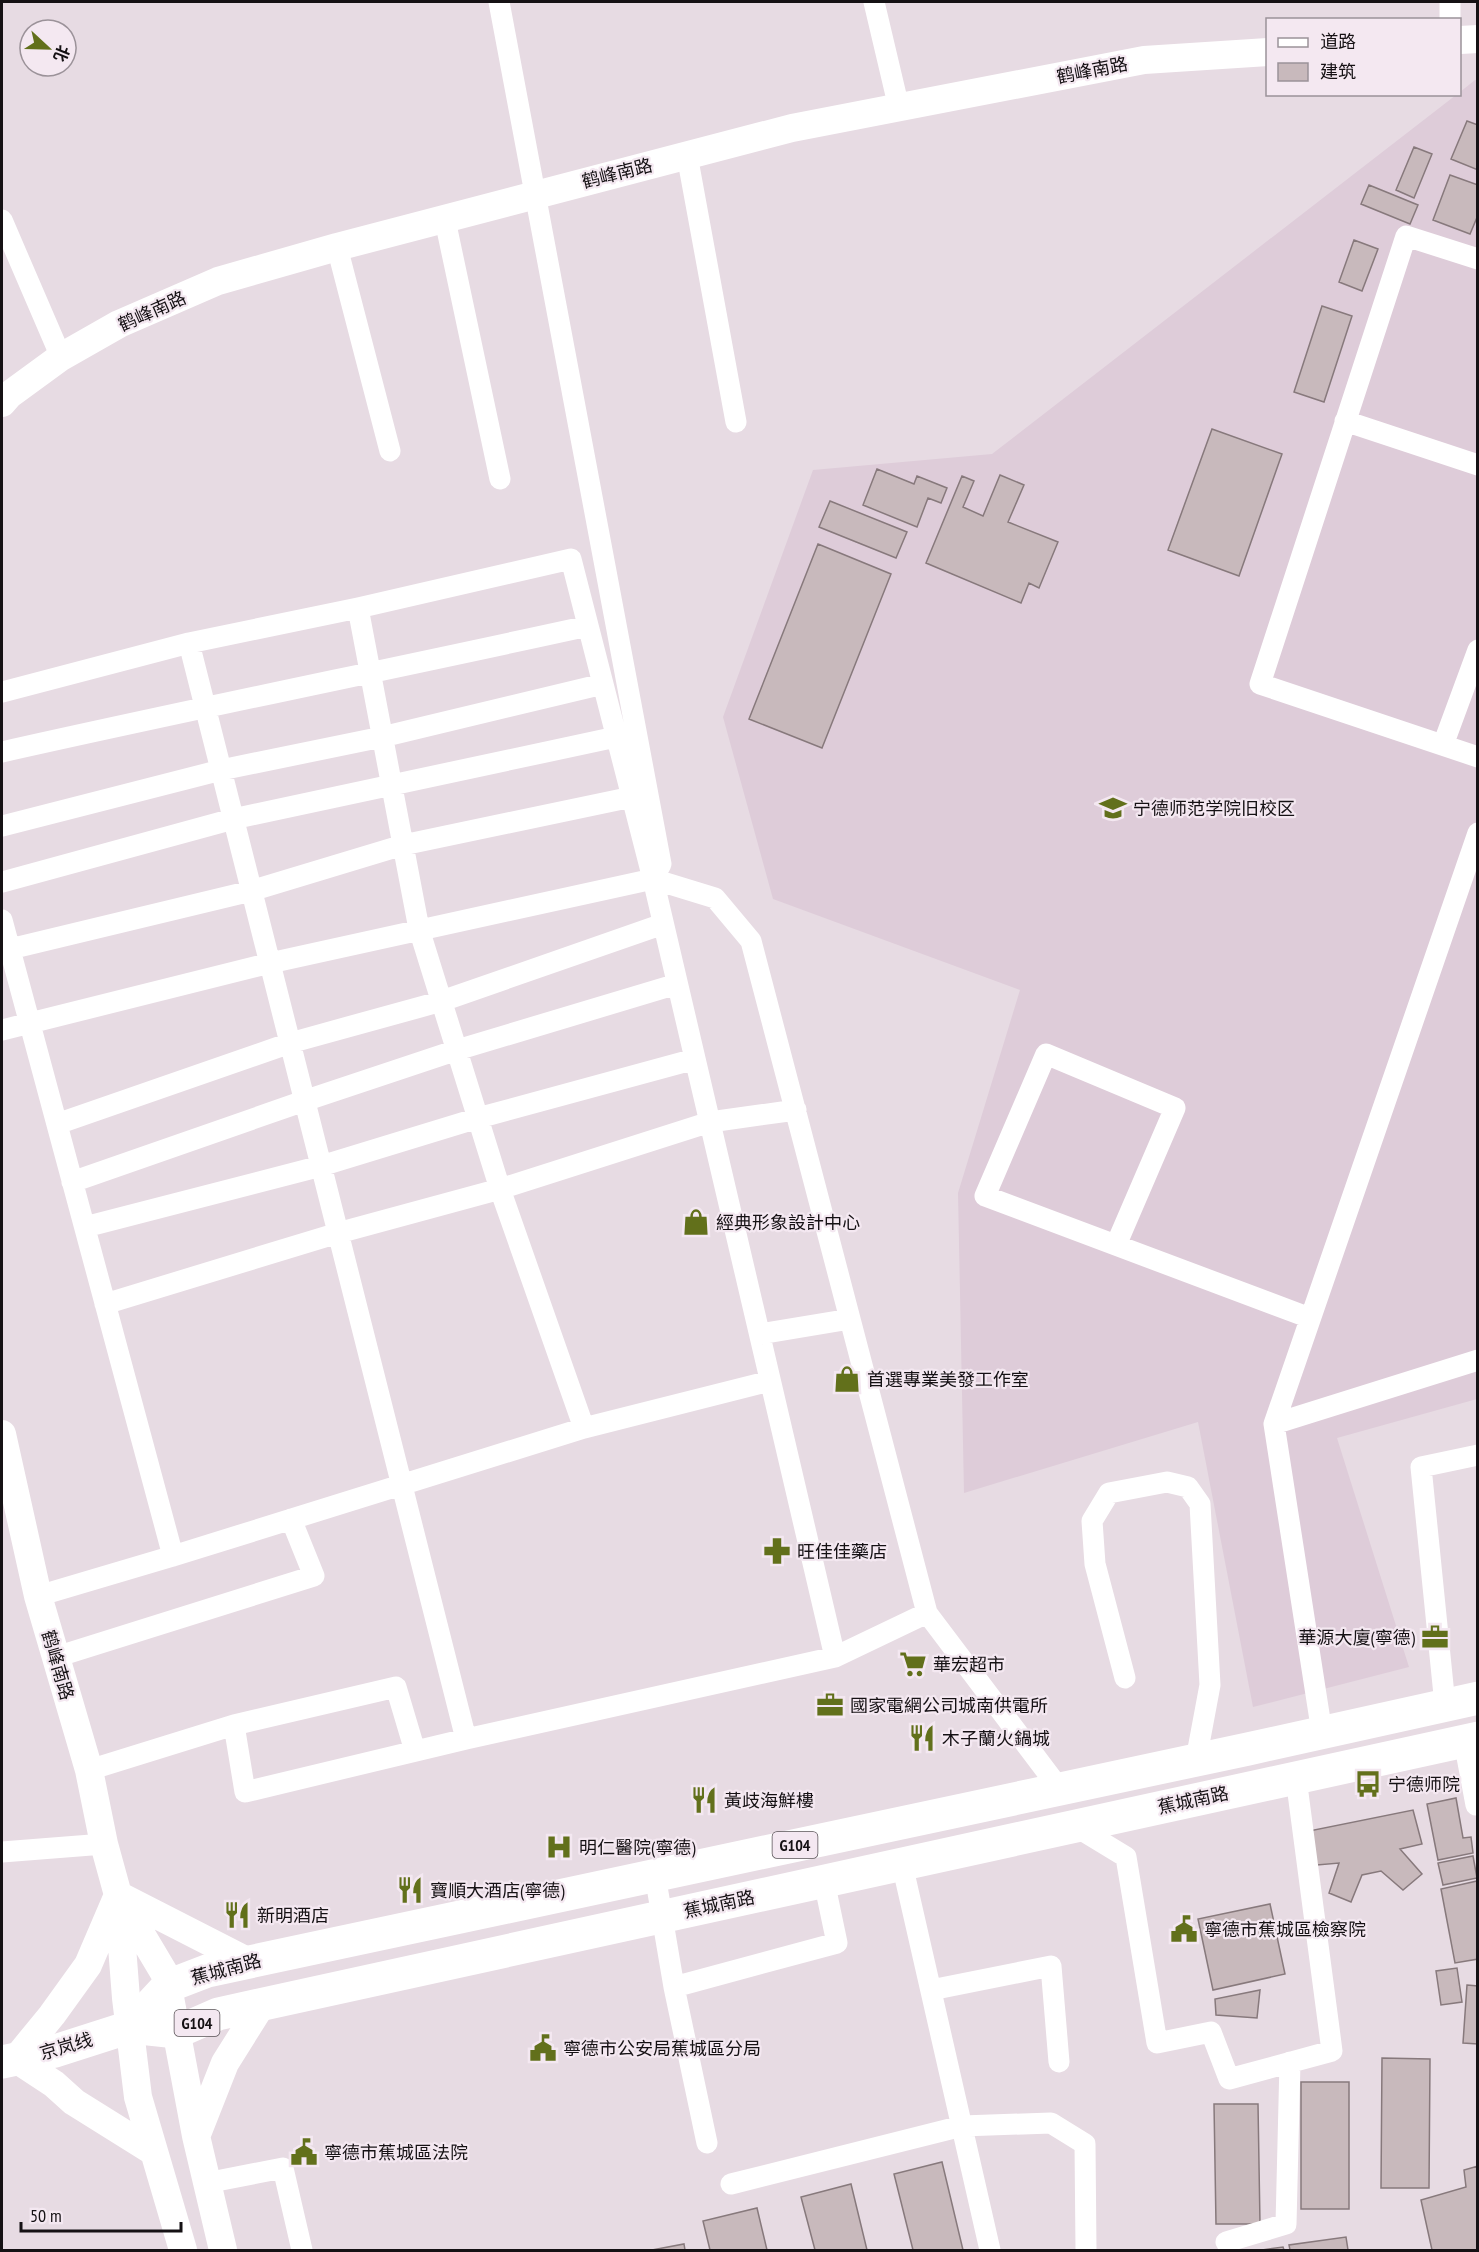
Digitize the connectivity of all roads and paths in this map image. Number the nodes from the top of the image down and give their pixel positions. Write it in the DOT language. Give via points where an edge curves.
graph roads {
  1 [pos="499,2"];
  2 [pos="874,2"];
  3 [pos="1450,2"];
  4 [pos="1450,18"];
  5 [pos="1478,39"];
  6 [pos="1461,40"];
  7 [pos="1266,52"];
  8 [pos="899,108"];
  9 [pos="687,155"];
  10 [pos="537,194"];
  11 [pos="2,220"];
  12 [pos="445,220"];
  13 [pos="337,247"];
  14 [pos="1478,260"];
  15 [pos="61,357"];
  16 [pos="2,403"];
  17 [pos="1346,421"];
  18 [pos="736,422"];
  19 [pos="390,451"];
  20 [pos="1478,465"];
  21 [pos="500,479"];
  22 [pos="358,608"];
  23 [pos="588,626"];
  24 [pos="189,643"];
  25 [pos="1478,650"];
  26 [pos="370,674"];
  27 [pos="603,684"];
  28 [pos="2,692"];
  29 [pos="205,706"];
  30 [pos="382,737"];
  31 [pos="616,737"];
  32 [pos="1443,745"];
  33 [pos="2,752"];
  34 [pos="1478,757"];
  35 [pos="221,770"];
  36 [pos="392,785"];
  37 [pos="632,797"];
  38 [pos="233,819"];
  39 [pos="2,826"];
  40 [pos="1478,833"];
  41 [pos="403,845"];
  42 [pos="653,879"];
  43 [pos="2,882"];
  44 [pos="251,891"];
  45 [pos="2,920"];
  46 [pos="663,924"];
  47 [pos="419,929"];
  48 [pos="10,950"];
  49 [pos="270,963"];
  50 [pos="677,984"];
  51 [pos="442,1000"];
  52 [pos="30,1024"];
  53 [pos="2,1030"];
  54 [pos="290,1043"];
  55 [pos="457,1050"];
  56 [pos="695,1059"];
  57 [pos="304,1101"];
  58 [pos="796,1110"];
  59 [pos="478,1118"];
  60 [pos="710,1122"];
  61 [pos="57,1124"];
  62 [pos="321,1166"];
  63 [pos="72,1182"];
  64 [pos="500,1189"];
  65 [pos="85,1227"];
  66 [pos="338,1233"];
  67 [pos="1116,1245"];
  68 [pos="105,1304"];
  69 [pos="1310,1318"];
  70 [pos="850,1319"];
  71 [pos="760,1334"];
  72 [pos="1478,1360"];
  73 [pos="770,1381"];
  74 [pos="1274,1424"];
  75 [pos="584,1428"];
  76 [pos="2,1434"];
  77 [pos="1478,1455"];
  78 [pos="401,1484"];
  79 [pos="291,1519"];
  80 [pos="173,1556"];
  81 [pos="38,1596"];
  82 [pos="927,1613"];
  83 [pos="56,1657"];
  84 [pos="835,1657"];
  85 [pos="1125,1678"];
  86 [pos="1478,1698"];
  87 [pos="1445,1705"];
  88 [pos="234,1725"];
  89 [pos="1322,1733"];
  90 [pos="466,1739"];
  91 [pos="1471,1740"];
  92 [pos="416,1751"];
  93 [pos="1196,1760"];
  94 [pos="89,1770"];
  95 [pos="1296,1778"];
  96 [pos="1059,1788"];
  97 [pos="1477,1806"];
  98 [pos="1075,1826"];
  99 [pos="104,1844"];
  100 [pos="2,1852"];
  101 [pos="902,1864"];
  102 [pos="655,1875"];
  103 [pos="824,1881"];
  104 [pos="118,1895"];
  105 [pos="662,1917"];
  106 [pos="249,1962"];
  107 [pos="168,1986"];
  108 [pos="674,1987"];
  109 [pos="930,1990"];
  110 [pos="262,2004"];
  111 [pos="130,2027"];
  112 [pos="177,2032"];
  113 [pos="9,2061"];
  114 [pos="1059,2062"];
  115 [pos="1290,2062"];
  116 [pos="962,2126"];
  117 [pos="196,2136"];
  118 [pos="707,2143"];
  119 [pos="154,2152"];
  120 [pos="206,2183"];
  121 [pos="731,2184"];
  122 [pos="1226,2242"];
  123 [pos="183,2250"];
  124 [pos="224,2250"];
  125 [pos="302,2250"];
  126 [pos="990,2250"];
  127 [pos="1086,2250"];
  1 -- 10 [label="street"];
  2 -- 8 [label="street"];
  3 -- 4 [label="street"];
  5 -- 6 [label="street"];
  7 -- 8 [label="street, 鹤峰南路" via="1144,60"];
  8 -- 9 [label="street, 鹤峰南路"];
  9 -- 10 [label="street, 鹤峰南路"];
  9 -- 18 [label="street"];
  10 -- 12 [label="street, 鹤峰南路"];
  10 -- 42 [label="street" via="661,864"];
  11 -- 15 [label="street"];
  12 -- 13 [label="street, 鹤峰南路"];
  12 -- 21 [label="street"];
  13 -- 15 [label="street, 鹤峰南路" via="218,281 119,324"];
  13 -- 19 [label="street"];
  14 -- 17 [label="street" via="1406,236"];
  15 -- 16 [label="street, 鹤峰南路"];
  17 -- 20 [label="street"];
  17 -- 32 [label="street" via="1260,684"];
  22 -- 23 [label="street" via="571,559"];
  22 -- 24 [label="street"];
  22 -- 26 [label="street"];
  23 -- 26 [label="street"];
  23 -- 27 [label="street"];
  24 -- 28 [label="street"];
  24 -- 29 [label="street"];
  25 -- 32 [label="street"];
  26 -- 29 [label="street"];
  26 -- 30 [label="street"];
  27 -- 30 [label="street"];
  27 -- 31 [label="street"];
  29 -- 33 [label="street"];
  29 -- 35 [label="street"];
  30 -- 35 [label="street"];
  30 -- 36 [label="street"];
  31 -- 36 [label="street"];
  31 -- 37 [label="street"];
  32 -- 34 [label="street"];
  35 -- 38 [label="street"];
  35 -- 39 [label="street"];
  36 -- 38 [label="street"];
  36 -- 41 [label="street"];
  37 -- 41 [label="street"];
  37 -- 42 [label="street"];
  38 -- 43 [label="street"];
  38 -- 44 [label="street"];
  40 -- 69 [label="street"];
  41 -- 44 [label="street"];
  41 -- 47 [label="street"];
  42 -- 46 [label="street"];
  42 -- 47 [label="street"];
  42 -- 58 [label="street" via="715,898 751,941"];
  44 -- 48 [label="street"];
  44 -- 49 [label="street"];
  45 -- 48 [label="street"];
  46 -- 50 [label="street"];
  46 -- 51 [label="street"];
  47 -- 49 [label="street"];
  47 -- 51 [label="street"];
  48 -- 52 [label="street"];
  49 -- 52 [label="street"];
  49 -- 54 [label="street"];
  50 -- 55 [label="street"];
  50 -- 56 [label="street"];
  51 -- 54 [label="street"];
  51 -- 55 [label="street"];
  52 -- 53 [label="street"];
  52 -- 61 [label="street"];
  54 -- 57 [label="street"];
  54 -- 61 [label="street"];
  55 -- 57 [label="street"];
  55 -- 59 [label="street"];
  56 -- 59 [label="street"];
  56 -- 60 [label="street"];
  57 -- 62 [label="street"];
  57 -- 63 [label="street"];
  58 -- 60 [label="street"];
  58 -- 70 [label="street"];
  59 -- 62 [label="street"];
  59 -- 64 [label="street"];
  60 -- 64 [label="street"];
  60 -- 71 [label="street"];
  61 -- 63 [label="street"];
  62 -- 65 [label="street"];
  62 -- 66 [label="street"];
  63 -- 65 [label="street"];
  64 -- 66 [label="street"];
  64 -- 75 [label="street"];
  65 -- 68 [label="street"];
  66 -- 68 [label="street"];
  66 -- 78 [label="street"];
  67 -- 67 [label="street" via="985,1196 1046,1054 1175,1108"];
  67 -- 69 [label="street"];
  68 -- 80 [label="street"];
  69 -- 74 [label="street"];
  70 -- 71 [label="street"];
  70 -- 82 [label="street"];
  71 -- 73 [label="street"];
  72 -- 74 [label="street"];
  73 -- 75 [label="street"];
  73 -- 84 [label="street"];
  74 -- 89 [label="street"];
  75 -- 78 [label="street"];
  76 -- 81 [label="street, 鹤峰南路"];
  77 -- 87 [label="street" via="1421,1467"];
  78 -- 79 [label="street"];
  78 -- 90 [label="street"];
  79 -- 80 [label="street"];
  79 -- 83 [label="street" via="314,1576"];
  80 -- 81 [label="street"];
  81 -- 83 [label="street, 鹤峰南路"];
  82 -- 84 [label="street"];
  82 -- 96 [label="street"];
  83 -- 94 [label="street, 鹤峰南路"];
  84 -- 90 [label="street"];
  85 -- 93 [label="street" via="1095,1564 1092,1521 1109,1493 1167,1482 1188,1487 1200,1504 1210,1685"];
  86 -- 87 [label="highway, 蕉城南路 / G104"];
  87 -- 89 [label="highway, 蕉城南路 / G104"];
  88 -- 92 [label="street" via="396,1687"];
  88 -- 92 [label="street" via="245,1792"];
  88 -- 94 [label="street"];
  89 -- 93 [label="highway, 蕉城南路 / G104"];
  90 -- 92 [label="street"];
  91 -- 95 [label="highway, 蕉城南路 / G104"];
  91 -- 97 [label="street"];
  93 -- 96 [label="highway, 蕉城南路 / G104"];
  94 -- 99 [label="street, 鹤峰南路"];
  95 -- 98 [label="highway, 蕉城南路 / G104"];
  95 -- 115 [label="street" via="1332,2051"];
  96 -- 102 [label="highway, 蕉城南路 / G104"];
  98 -- 101 [label="highway, 蕉城南路 / G104"];
  98 -- 115 [label="street" via="1126,1857 1156,2043 1211,2032 1228,2079"];
  99 -- 100 [label="street"];
  99 -- 104 [label="street, 鹤峰南路"];
  101 -- 103 [label="highway, 蕉城南路 / G104"];
  101 -- 109 [label="street"];
  102 -- 105 [label="street"];
  102 -- 106 [label="highway, 蕉城南路 / G104"];
  103 -- 105 [label="highway, 蕉城南路 / G104"];
  103 -- 108 [label="street" via="837,1942"];
  104 -- 106 [label="street"];
  104 -- 107 [label="street"];
  104 -- 111 [label="street"];
  104 -- 113 [label="street" via="88,1965 52,2015"];
  105 -- 108 [label="street"];
  105 -- 110 [label="highway, 蕉城南路 / G104"];
  106 -- 107 [label="highway, 蕉城南路 / G104" via="207,1971"];
  107 -- 111 [label="highway, 蕉城南路 / G104"];
  107 -- 112 [label="street"];
  108 -- 118 [label="street"];
  109 -- 114 [label="street" via="1051,1966"];
  109 -- 116 [label="street"];
  110 -- 112 [label="highway, 蕉城南路 / G104" via="218,2014"];
  110 -- 117 [label="street" via="225,2063"];
  111 -- 112 [label="highway, 蕉城南路 / G104"];
  111 -- 113 [label="highway, 京岚线 / G104"];
  111 -- 119 [label="street" via="138,2097"];
  112 -- 117 [label="street"];
  113 -- 119 [label="street" via="54,2084 74,2102"];
  115 -- 122 [label="street" via="1286,2224"];
  116 -- 121 [label="street"];
  116 -- 126 [label="street"];
  116 -- 127 [label="street" via="1051,2122 1085,2144"];
  117 -- 120 [label="street"];
  119 -- 123 [label="street"];
  120 -- 124 [label="street"];
  120 -- 125 [label="street" via="283,2168"];
}
